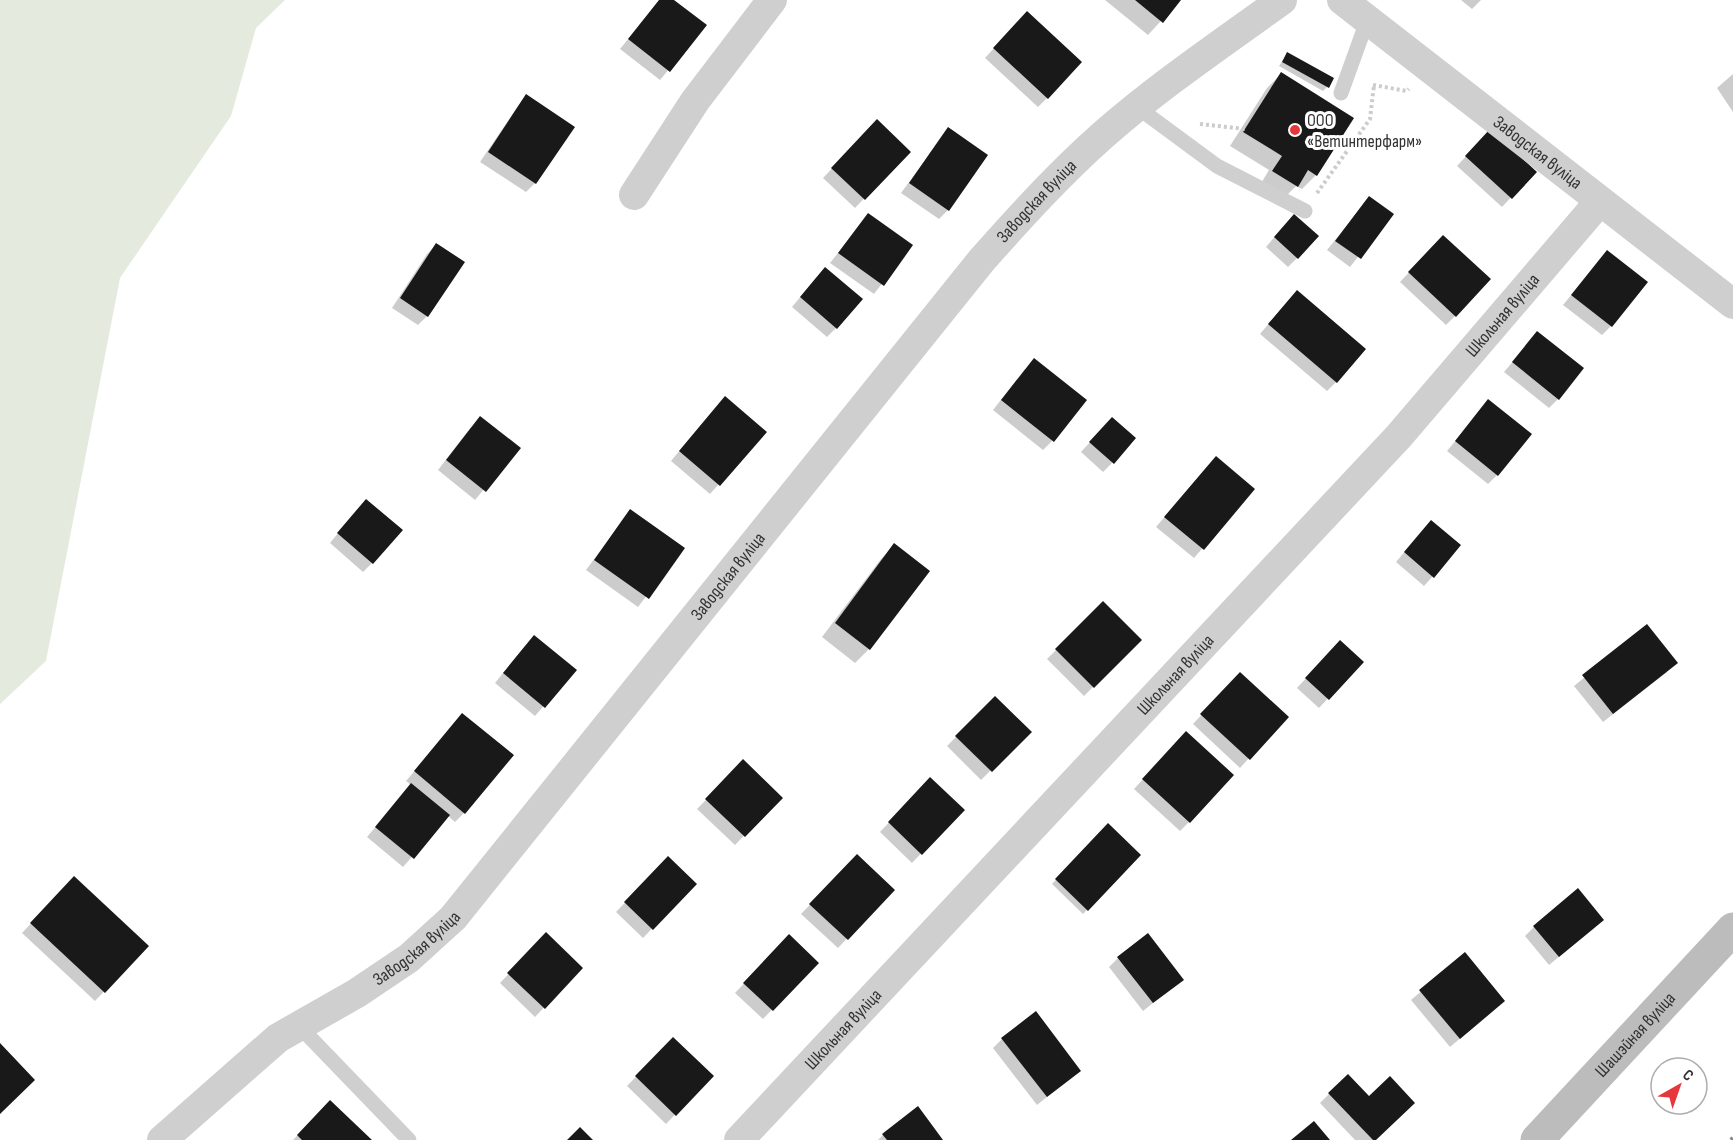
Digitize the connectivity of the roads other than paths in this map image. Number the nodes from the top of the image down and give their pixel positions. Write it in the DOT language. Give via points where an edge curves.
graph roads {
  1 [pos="772,0"];
  2 [pos="1282,0"];
  3 [pos="1342,0"];
  4 [pos="1367,21"];
  5 [pos="1341,93"];
  6 [pos="1137,107"];
  7 [pos="634,195"];
  8 [pos="1600,201"];
  9 [pos="1305,211"];
  10 [pos="1733,304"];
  11 [pos="1733,929"];
  12 [pos="299,1026"];
  13 [pos="162,1140"];
  14 [pos="409,1140"];
  15 [pos="739,1140"];
  16 [pos="1537,1140"];
  1 -- 7 [label="street" via="695,101"];
  2 -- 6 [label="street, Заводская вуліца"];
  3 -- 4 [label="street, Заводская вуліца"];
  4 -- 5 [label="lane"];
  4 -- 8 [label="street, Заводская вуліца"];
  6 -- 9 [label="lane" via="1217,166"];
  6 -- 12 [label="street, Заводская вуліца" via="1043,190 981,261 453,918 409,958"];
  8 -- 10 [label="street, Заводская вуліца"];
  8 -- 15 [label="street, Школьная вуліца" via="1399,436"];
  11 -- 16 [label="main road, Шашэйная вуліца"];
  12 -- 13 [label="street, Заводская вуліца" via="246,1063"];
  12 -- 14 [label="lane"];
}
